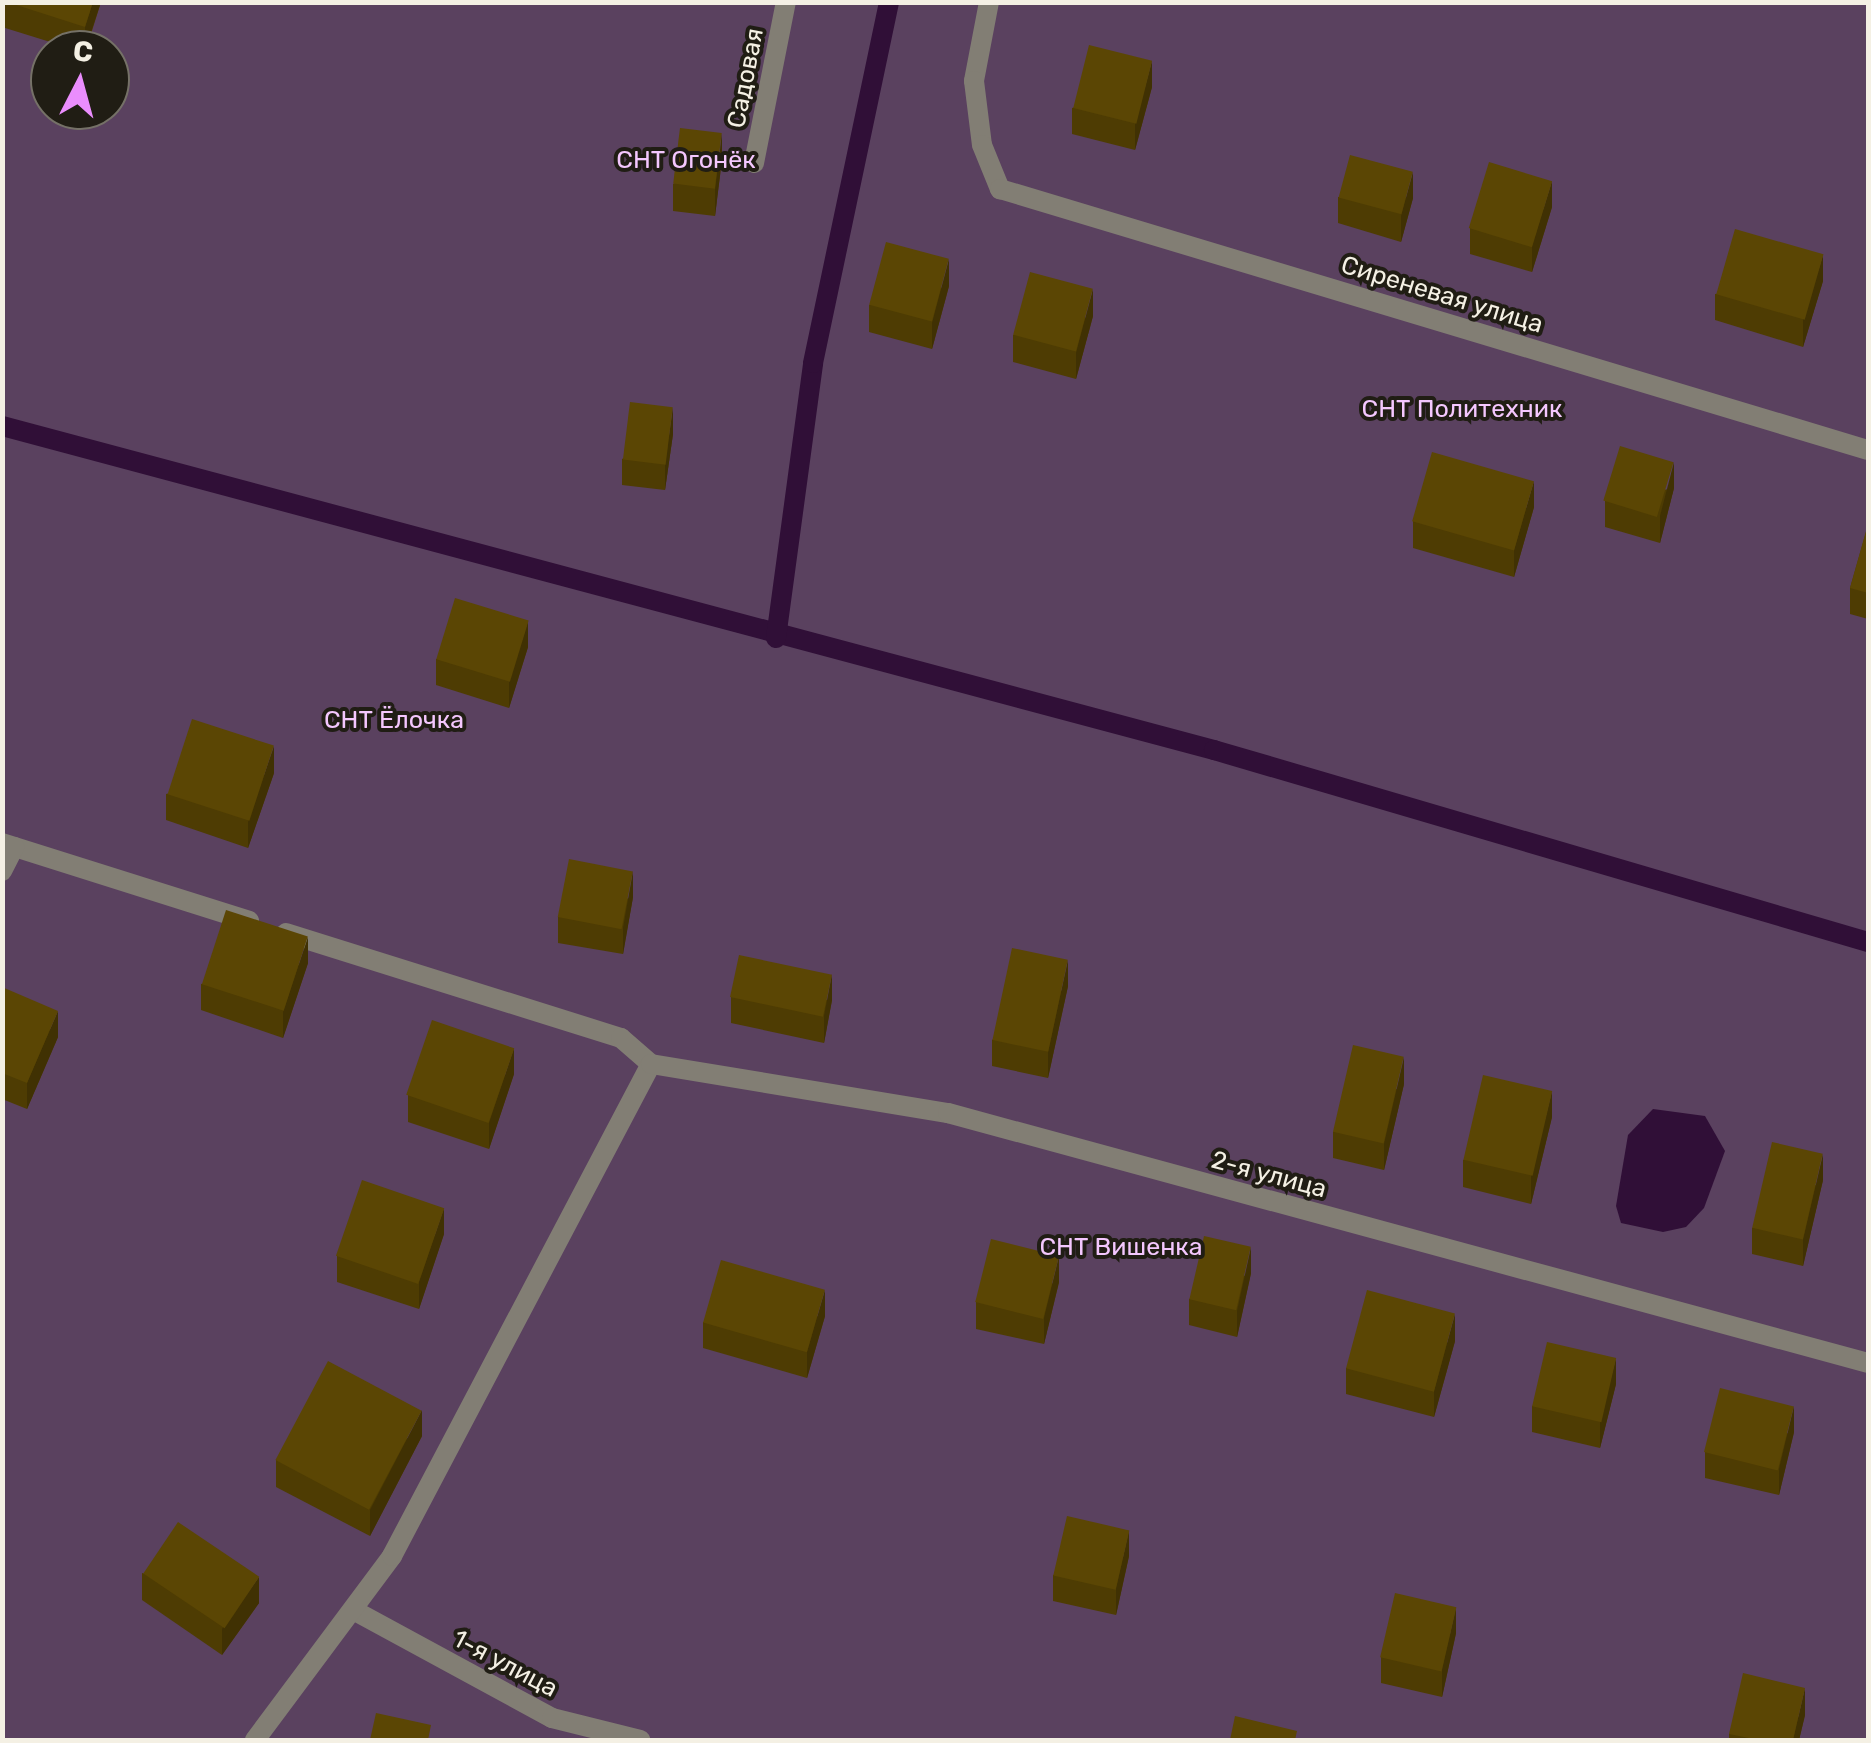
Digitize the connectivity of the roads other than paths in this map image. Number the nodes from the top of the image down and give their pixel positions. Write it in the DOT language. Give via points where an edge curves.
graph roads {
  1 [pos="786,2"];
  2 [pos="989,2"];
  3 [pos="754,163"];
  4 [pos="1868,450"];
  5 [pos="8,845"];
  6 [pos="2,871"];
  7 [pos="651,1064"];
  8 [pos="1868,1363"];
  9 [pos="356,1611"];
  10 [pos="254,1740"];
  11 [pos="640,1740"];
  1 -- 3 [label="street, Садовая"];
  2 -- 4 [label="street, Сиреневая улица" via="974,81 982,145 1000,188"];
  5 -- 6 [label="street"];
  5 -- 7 [label="street" via="621,1038"];
  7 -- 8 [label="street, 2-я улица" via="948,1114"];
  7 -- 9 [label="street"];
  9 -- 10 [label="street"];
  9 -- 11 [label="street, 1-я улица" via="552,1718"];
}
